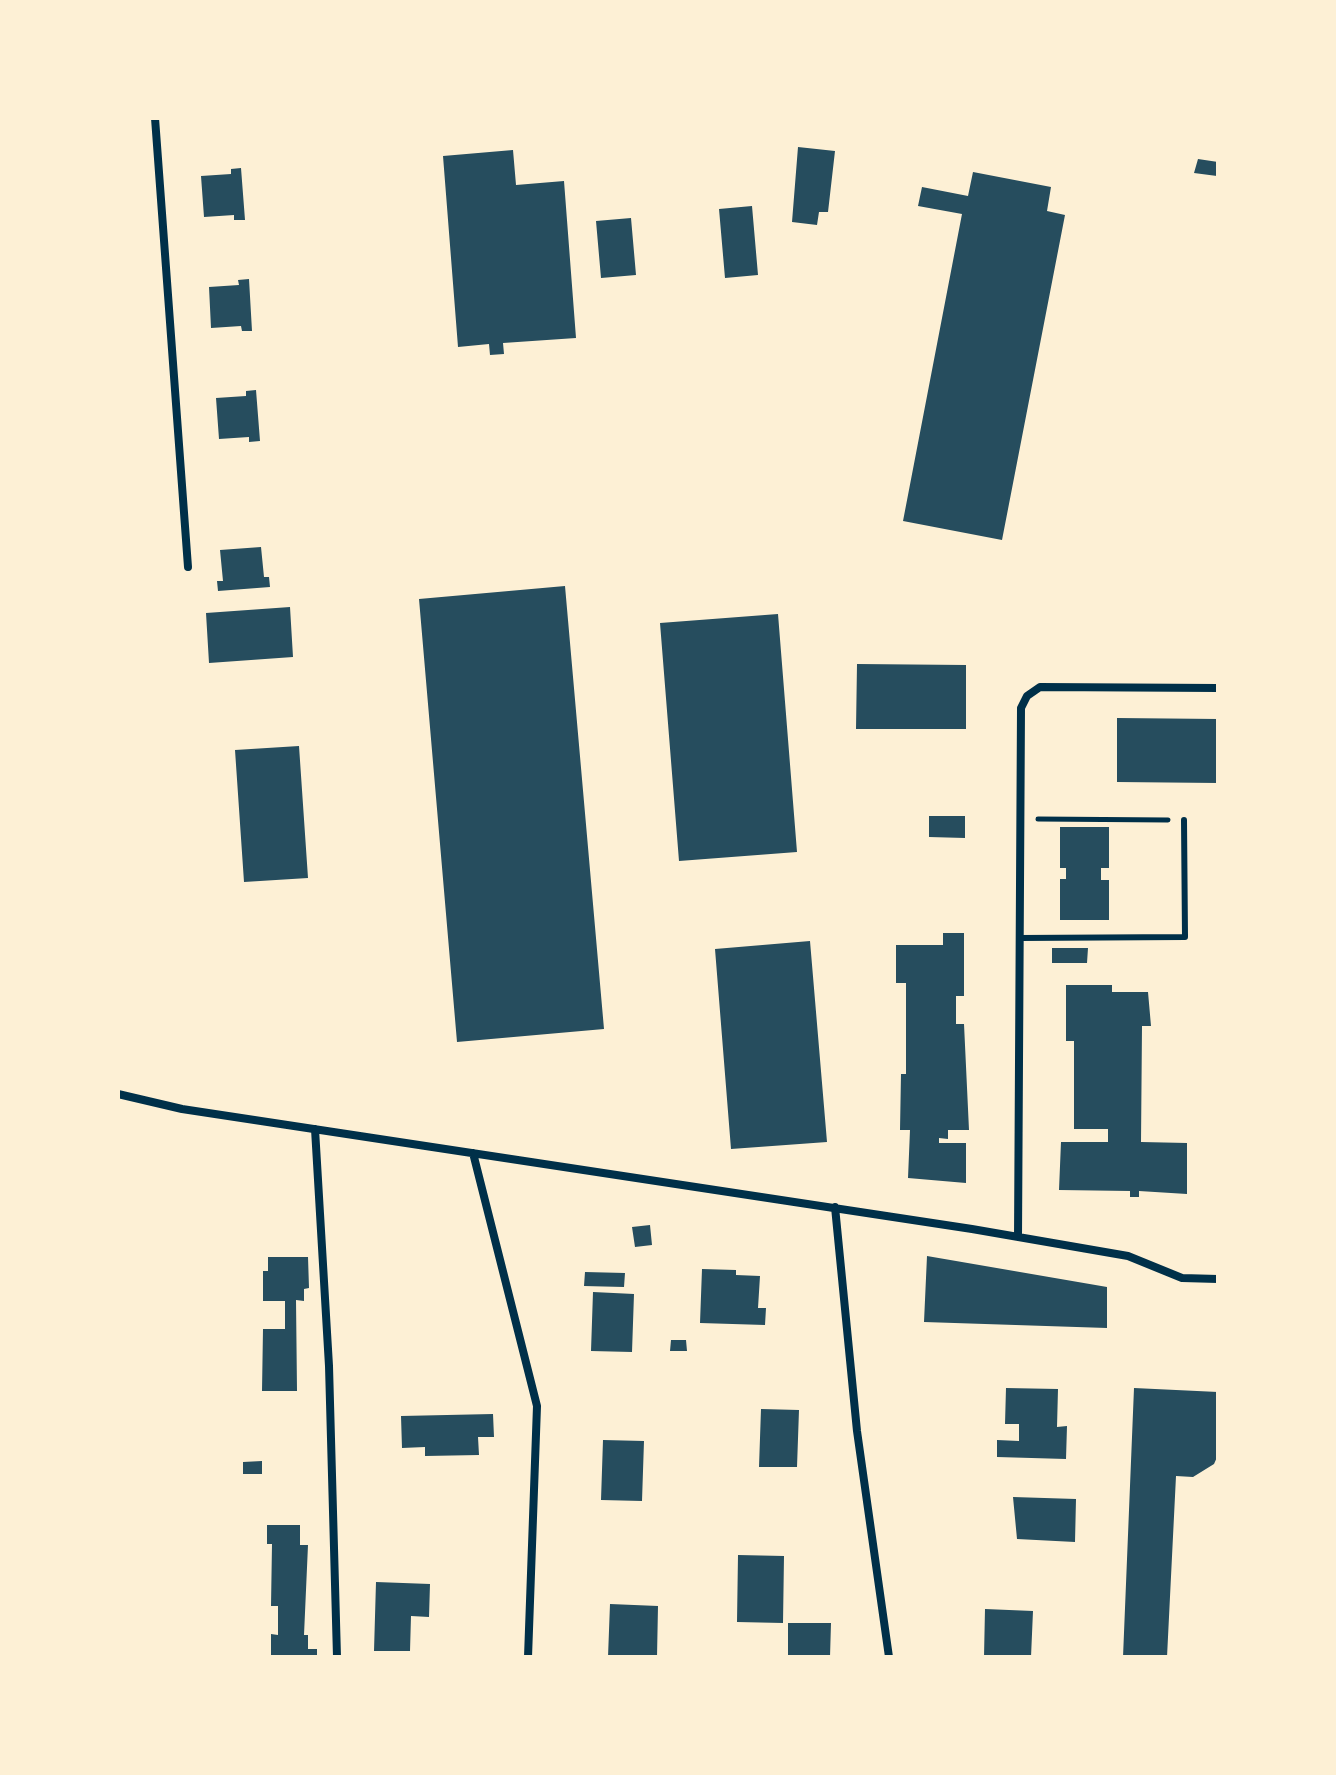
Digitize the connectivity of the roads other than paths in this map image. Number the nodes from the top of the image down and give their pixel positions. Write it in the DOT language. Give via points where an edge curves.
graph roads {
  1 [pos="155,118"];
  2 [pos="188,567"];
  3 [pos="1218,688"];
  4 [pos="1184,820"];
  5 [pos="1020,938"];
  6 [pos="118,1094"];
  7 [pos="315,1129"];
  8 [pos="473,1153"];
  9 [pos="835,1207"];
  10 [pos="1018,1237"];
  11 [pos="1218,1279"];
  12 [pos="337,1657"];
  13 [pos="528,1657"];
  14 [pos="889,1657"];
  1 -- 2 [label="street"];
  3 -- 5 [label="street" via="1040,687 1027,696 1021,708"];
  4 -- 5 [label="lane" via="1185,937"];
  5 -- 10 [label="street"];
  6 -- 7 [label="street"];
  7 -- 8 [label="street"];
  7 -- 12 [label="street" via="329,1366"];
  8 -- 9 [label="street"];
  8 -- 13 [label="street" via="537,1406"];
  9 -- 10 [label="street"];
  9 -- 14 [label="street" via="857,1431"];
  10 -- 11 [label="street" via="1128,1256 1182,1278"];
}
